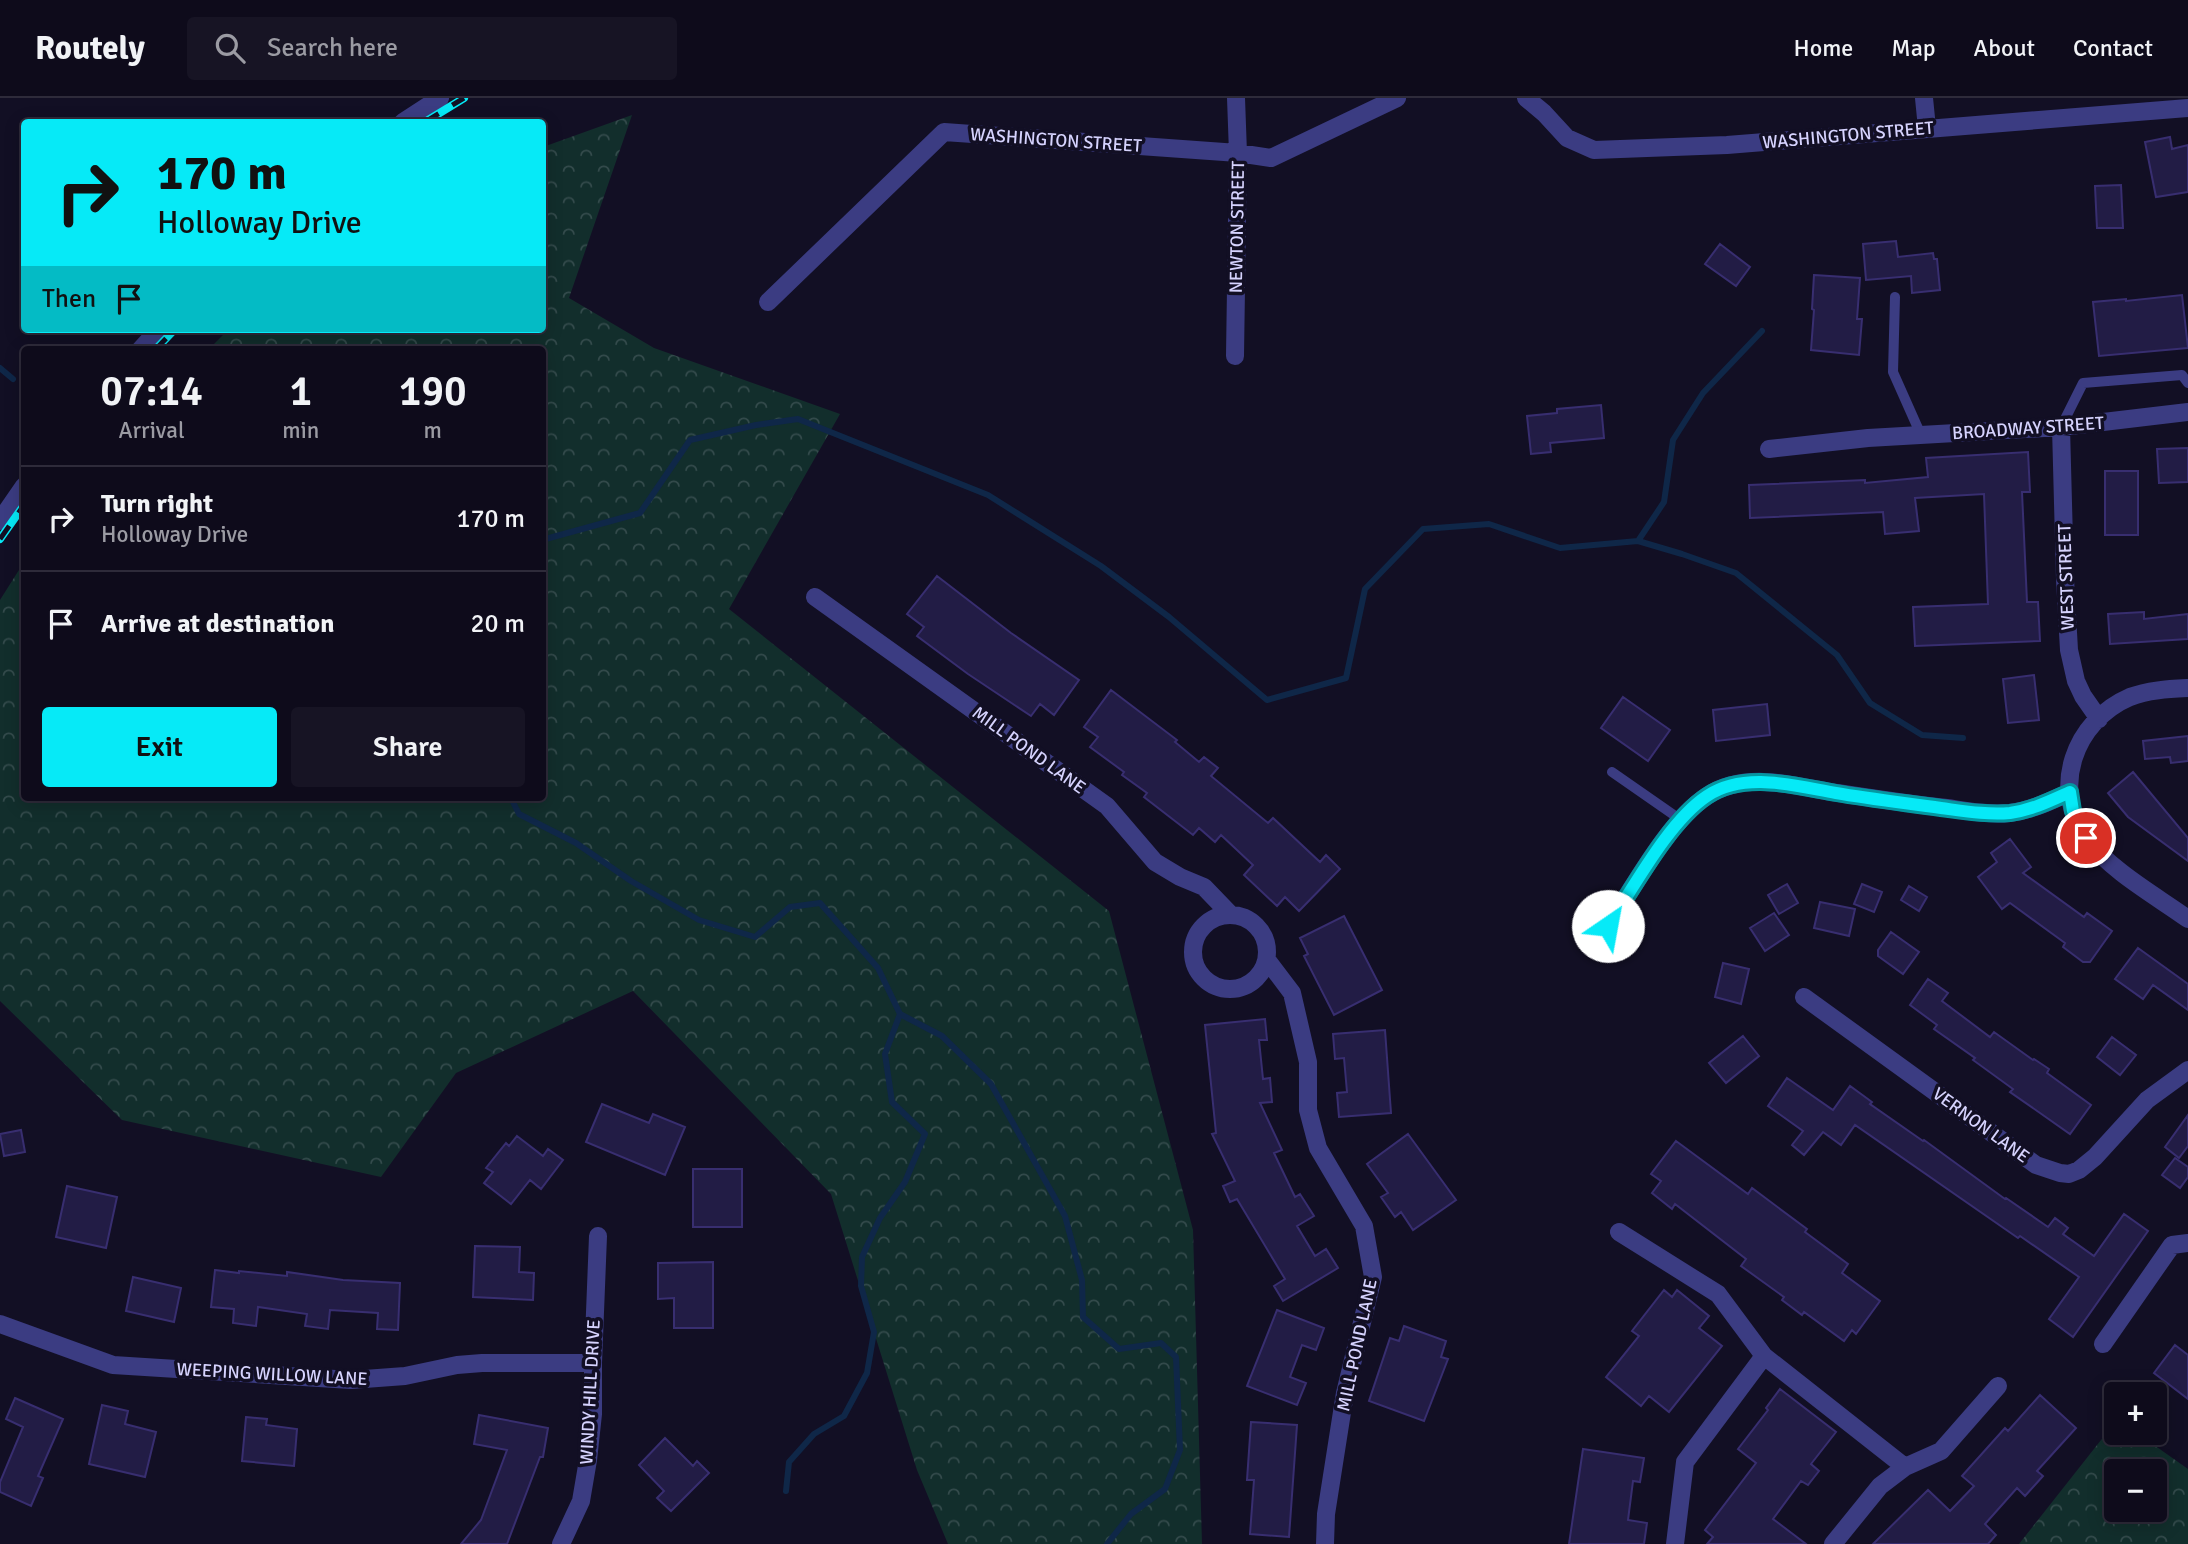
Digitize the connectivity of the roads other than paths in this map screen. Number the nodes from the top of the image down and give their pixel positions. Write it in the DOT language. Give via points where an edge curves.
graph roads {
  1 [pos="440,98"];
  2 [pos="1236,98"];
  3 [pos="1397,98"];
  4 [pos="1526,98"];
  5 [pos="1924,98"];
  6 [pos="2188,108"];
  7 [pos="408,119"];
  8 [pos="1927,128"];
  9 [pos="1238,153"];
  10 [pos="1895,297"];
  11 [pos="768,302"];
  12 [pos="155,333"];
  13 [pos="144,346"];
  14 [pos="1235,356"];
  15 [pos="2188,383"];
  16 [pos="2188,412"];
  17 [pos="2061,427"];
  18 [pos="1921,435"];
  19 [pos="1769,449"];
  20 [pos="21,490"];
  21 [pos="0,521"];
  22 [pos="815,597"];
  23 [pos="2188,688"];
  24 [pos="2099,719"];
  25 [pos="1612,772"];
  26 [pos="2070,792"];
  27 [pos="1681,820"];
  28 [pos="1230,914"];
  29 [pos="2188,919"];
  30 [pos="1608,926"];
  31 [pos="1267,960"];
  32 [pos="1804,997"];
  33 [pos="2188,1070"];
  34 [pos="1619,1232"];
  35 [pos="598,1236"];
  36 [pos="2188,1243"];
  37 [pos="0,1324"];
  38 [pos="2103,1344"];
  39 [pos="1764,1356"];
  40 [pos="593,1363"];
  41 [pos="1998,1386"];
  42 [pos="1905,1466"];
  43 [pos="561,1544"];
  44 [pos="1325,1544"];
  45 [pos="1675,1544"];
  46 [pos="1833,1544"];
  1 -- 7 [label="street"];
  2 -- 9 [label="street, NEWTON STREET"];
  3 -- 9 [label="street, WASHINGTON STREET" via="1271,158"];
  4 -- 8 [label="street, WASHINGTON STREET" via="1567,138 1594,150 1727,145"];
  5 -- 8 [label="street"];
  6 -- 8 [label="street, WASHINGTON STREET"];
  9 -- 11 [label="street, WASHINGTON STREET" via="944,132"];
  9 -- 14 [label="street, NEWTON STREET"];
  10 -- 18 [label="lane" via="1893,372"];
  12 -- 13 [label="street"];
  15 -- 17 [label="lane" via="2182,375 2083,383"];
  16 -- 17 [label="street, BROADWAY STREET"];
  17 -- 18 [label="street, BROADWAY STREET"];
  17 -- 24 [label="street, WEST STREET" via="2069,650 2076,681"];
  18 -- 19 [label="street, BROADWAY STREET"];
  20 -- 21 [label="street"];
  22 -- 28 [label="street, MILL POND LANE" via="1107,806 1155,862 1205,887"];
  23 -- 24 [label="street" via="2132,696"];
  24 -- 26 [label="street" via="2080,742 2069,770"];
  25 -- 27 [label="lane"];
  26 -- 27 [label="street" via="2024,810 1985,813 1757,782 1723,787"];
  26 -- 29 [label="street" via="2079,825 2097,851"];
  27 -- 30 [label="street"];
  28 -- 31 [label="street, MILL POND LANE" via="1259,929 1265,938"];
  28 -- 31 [label="street" via="1218,916 1199,930 1192,953 1200,976 1220,989 1233,990 1255,981"];
  31 -- 44 [label="street, MILL POND LANE" via="1292,993 1308,1062 1308,1110 1318,1149 1364,1226 1373,1277 1345,1393"];
  32 -- 33 [label="street, VERNON LANE" via="2036,1165 2060,1174 2088,1164 2147,1100"];
  34 -- 39 [label="street" via="1718,1294"];
  35 -- 40 [label="street, WINDY HILL DRIVE"];
  36 -- 38 [label="street" via="2172,1245"];
  37 -- 40 [label="street, WEEPING WILLOW LANE" via="113,1365 351,1380 482,1363"];
  39 -- 42 [label="street"];
  39 -- 45 [label="street" via="1685,1462"];
  40 -- 43 [label="street, WINDY HILL DRIVE" via="593,1413 581,1501"];
  41 -- 42 [label="street" via="1941,1451"];
  42 -- 46 [label="street" via="1880,1486"];
}
